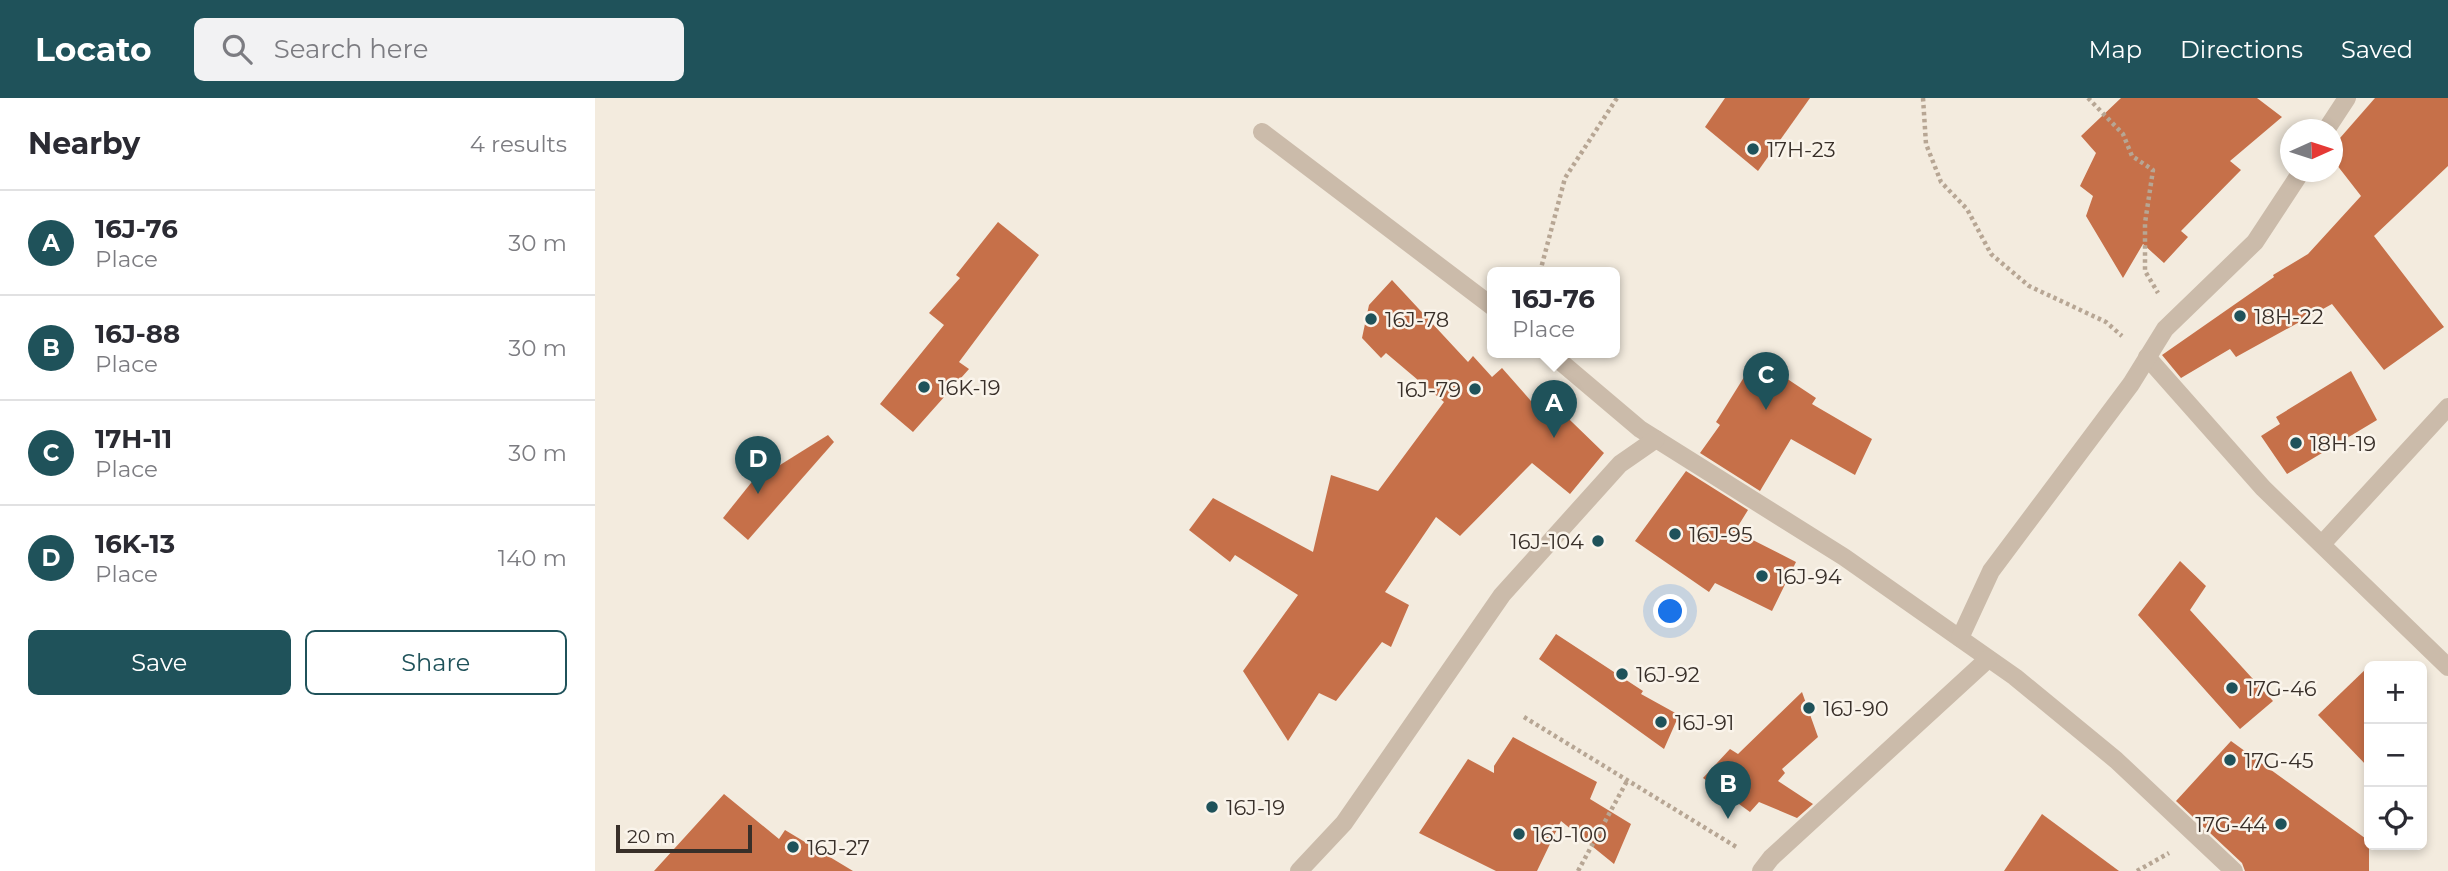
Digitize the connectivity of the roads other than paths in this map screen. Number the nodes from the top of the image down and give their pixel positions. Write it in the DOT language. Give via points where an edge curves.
graph roads {
  1 [pos="2347,98"];
  2 [pos="2333,119"];
  3 [pos="1262,132"];
  4 [pos="2294,182"];
  5 [pos="1487,302"];
  6 [pos="2147,357"];
  7 [pos="1556,358"];
  8 [pos="2448,407"];
  9 [pos="1656,439"];
  10 [pos="2322,544"];
  11 [pos="1960,638"];
  12 [pos="1988,659"];
  13 [pos="2448,667"];
  14 [pos="1763,868"];
  15 [pos="1299,871"];
  16 [pos="2234,871"];
  1 -- 2 [label="street"];
  3 -- 5 [label="street"];
  4 -- 6 [label="street" via="2255,242 2165,329"];
  6 -- 10 [label="street" via="2263,488"];
  6 -- 11 [label="street" via="1991,571"];
  7 -- 9 [label="street"];
  8 -- 10 [label="street"];
  9 -- 11 [label="street" via="1844,557"];
  9 -- 15 [label="street" via="1620,464 1502,595 1344,823"];
  10 -- 13 [label="street"];
  11 -- 12 [label="street"];
  12 -- 14 [label="street"];
  12 -- 16 [label="street" via="2116,760"];
}
